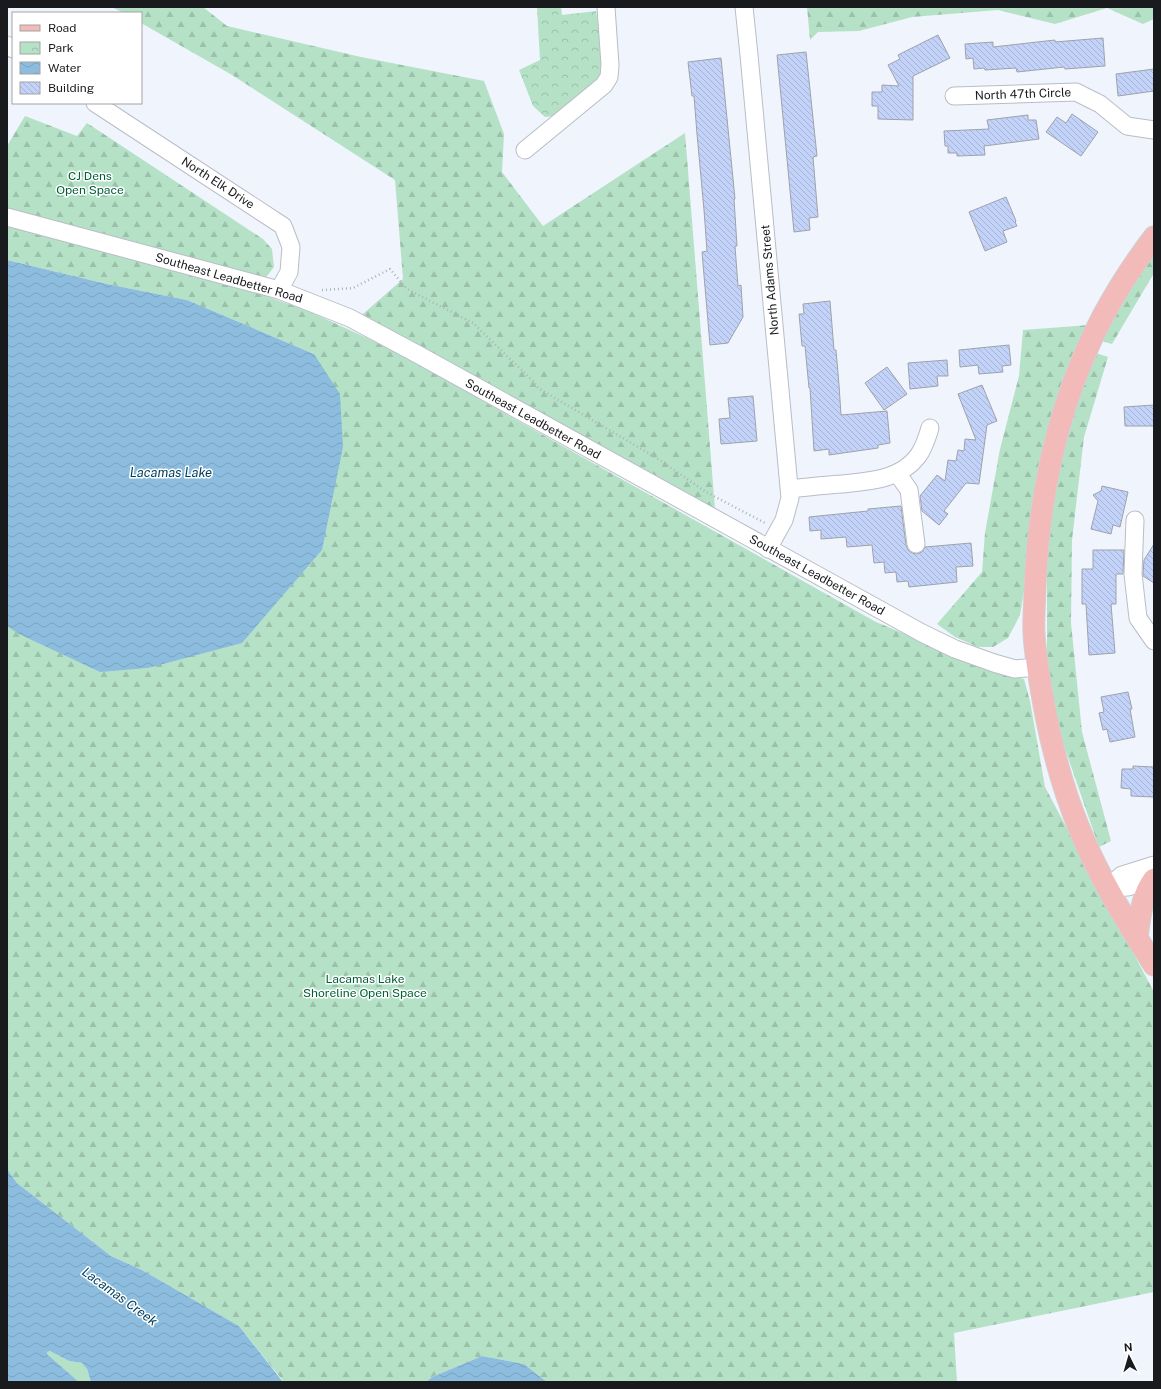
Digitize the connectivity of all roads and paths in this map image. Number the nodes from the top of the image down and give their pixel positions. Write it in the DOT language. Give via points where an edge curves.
graph roads {
  1 [pos="606,7"];
  2 [pos="744,7"];
  3 [pos="954,96"];
  4 [pos="97,104"];
  5 [pos="1154,130"];
  6 [pos="525,150"];
  7 [pos="7,217"];
  8 [pos="1154,237"];
  9 [pos="279,290"];
  10 [pos="312,302"];
  11 [pos="930,428"];
  12 [pos="897,473"];
  13 [pos="790,489"];
  14 [pos="1135,520"];
  15 [pos="778,530"];
  16 [pos="916,544"];
  17 [pos="768,549"];
  18 [pos="1154,641"];
  19 [pos="1037,667"];
  20 [pos="1154,865"];
  21 [pos="1154,879"];
  22 [pos="1107,888"];
  23 [pos="1137,938"];
  24 [pos="1154,965"];
  1 -- 6 [label="street" via="609,77 604,85"];
  2 -- 13 [label="street, North Adams Street"];
  3 -- 5 [label="street, North 47th Circle" via="1076,92 1100,104 1127,126"];
  4 -- 9 [label="street, North Elk Drive" via="283,226 291,247 289,272"];
  7 -- 9 [label="street, Southeast Leadbetter Road"];
  8 -- 19 [label="main road" via="1117,291 1092,337 1056,438 1046,480 1038,536 1034,633"];
  9 -- 10 [label="street, Southeast Leadbetter Road"];
  10 -- 15 [label="path" via="320,290 353,288 390,270 407,288 473,323 538,388 655,458 706,492"];
  10 -- 17 [label="street, Southeast Leadbetter Road" via="350,318 419,355"];
  11 -- 12 [label="street" via="918,457"];
  12 -- 13 [label="street" via="875,480"];
  12 -- 16 [label="street" via="909,490"];
  13 -- 15 [label="street, North Adams Street" via="789,505"];
  14 -- 18 [label="street" via="1133,574 1138,618"];
  15 -- 17 [label="street, North Adams Street"];
  17 -- 19 [label="street, Southeast Leadbetter Road" via="955,649 1015,668"];
  19 -- 22 [label="main road" via="1052,750 1063,786 1092,860"];
  20 -- 22 [label="street" via="1122,875"];
  21 -- 22 [label="street" via="1128,887"];
  21 -- 23 [label="main road" via="1144,897"];
  22 -- 23 [label="main road"];
  23 -- 24 [label="main road"];
}
